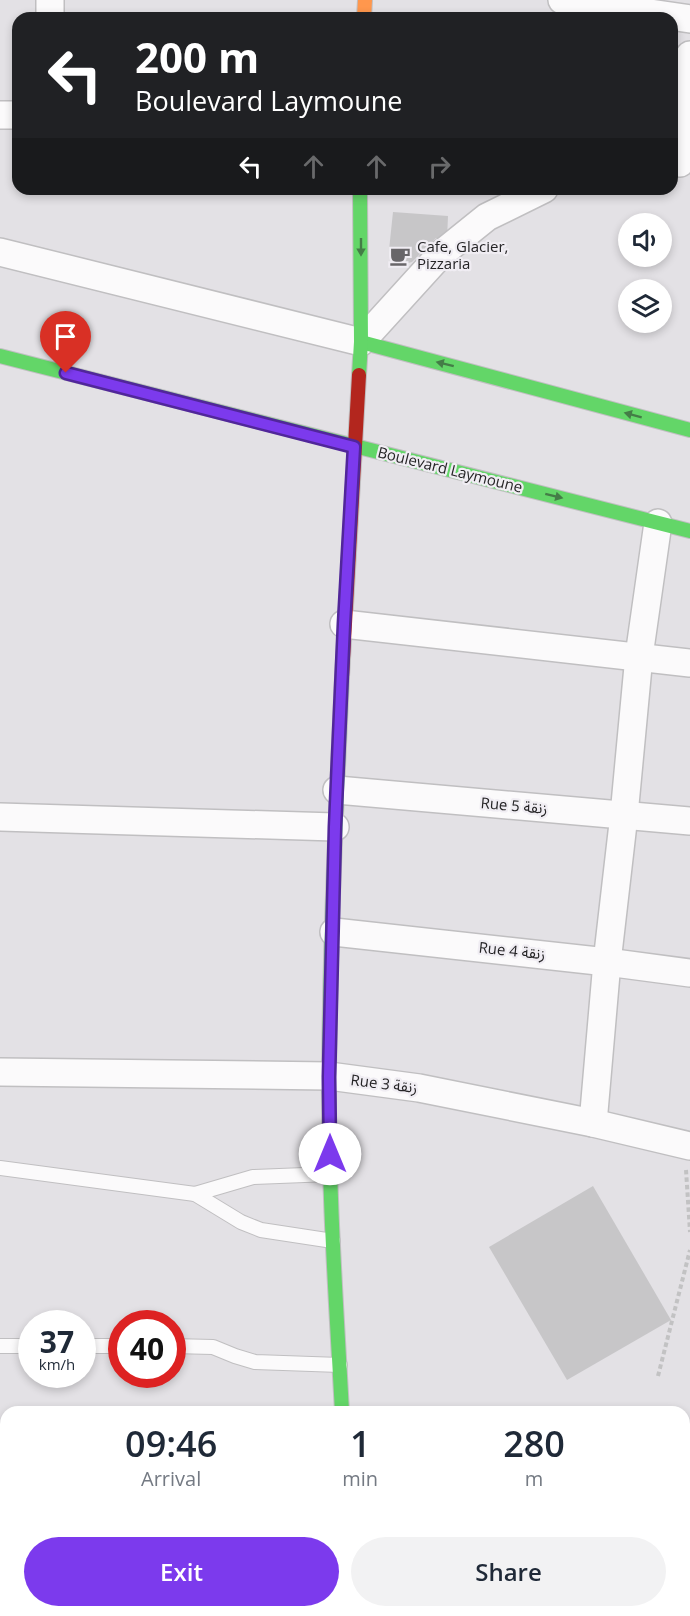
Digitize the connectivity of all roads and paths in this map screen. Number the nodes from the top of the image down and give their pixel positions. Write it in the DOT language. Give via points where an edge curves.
graph roads {
  1 [pos="562,0"];
  2 [pos="643,12"];
  3 [pos="690,56"];
  4 [pos="681,164"];
  5 [pos="360,195"];
  6 [pos="532,195"];
  7 [pos="0,252"];
  8 [pos="361,342"];
  9 [pos="0,356"];
  10 [pos="690,430"];
  11 [pos="354,447"];
  12 [pos="658,523"];
  13 [pos="690,531"];
  14 [pos="344,624"];
  15 [pos="639,656"];
  16 [pos="690,663"];
  17 [pos="337,790"];
  18 [pos="624,815"];
  19 [pos="0,817"];
  20 [pos="690,821"];
  21 [pos="335,827"];
  22 [pos="334,932"];
  23 [pos="607,962"];
  24 [pos="690,973"];
  25 [pos="0,1072"];
  26 [pos="329,1077"];
  27 [pos="593,1124"];
  28 [pos="687,1145"];
  29 [pos="0,1168"];
  30 [pos="330,1174"];
  31 [pos="195,1194"];
  32 [pos="690,1233"];
  33 [pos="333,1241"];
  34 [pos="690,1250"];
  35 [pos="0,1346"];
  36 [pos="18,1346"];
  37 [pos="186,1346"];
  38 [pos="340,1365"];
  39 [pos="658,1376"];
  40 [pos="342,1406"];
  1 -- 2 [label="street"];
  3 -- 4 [label="street"];
  5 -- 8 [label="street, one-way"];
  6 -- 8 [label="street" via="487,217 441,254"];
  7 -- 8 [label="street"];
  10 -- 8 [label="street, one-way"];
  8 -- 11 [label="street"];
  9 -- 11 [label="street, Boulevard Laymoune"];
  11 -- 12 [label="street, Boulevard Laymoune, one-way"];
  11 -- 14 [label="street"];
  12 -- 13 [label="street, Boulevard Laymoune"];
  12 -- 15 [label="street"];
  14 -- 15 [label="street"];
  14 -- 17 [label="street"];
  15 -- 16 [label="street"];
  15 -- 18 [label="street"];
  17 -- 18 [label="street, Rue 5 زنقة"];
  17 -- 21 [label="street"];
  18 -- 20 [label="street, Rue 5 زنقة"];
  18 -- 23 [label="street"];
  19 -- 21 [label="street"];
  21 -- 22 [label="street"];
  22 -- 23 [label="street, Rue 4 زنقة"];
  22 -- 26 [label="street"];
  23 -- 24 [label="street, Rue 4 زنقة"];
  23 -- 27 [label="street"];
  25 -- 26 [label="street, Rue 3 زنقة"];
  26 -- 27 [label="street, Rue 3 زنقة" via="419,1088"];
  26 -- 30 [label="street"];
  27 -- 28 [label="street, Rue 3 زنقة"];
  28 -- 32 [label="path"];
  29 -- 31 [label="lane"];
  30 -- 31 [label="lane" via="253,1178"];
  30 -- 33 [label="street"];
  31 -- 33 [label="lane" via="261,1230"];
  33 -- 38 [label="street"];
  34 -- 39 [label="path"];
  35 -- 36 [label="lane"];
  37 -- 38 [label="lane" via="213,1347 255,1362"];
  38 -- 40 [label="street"];
}
